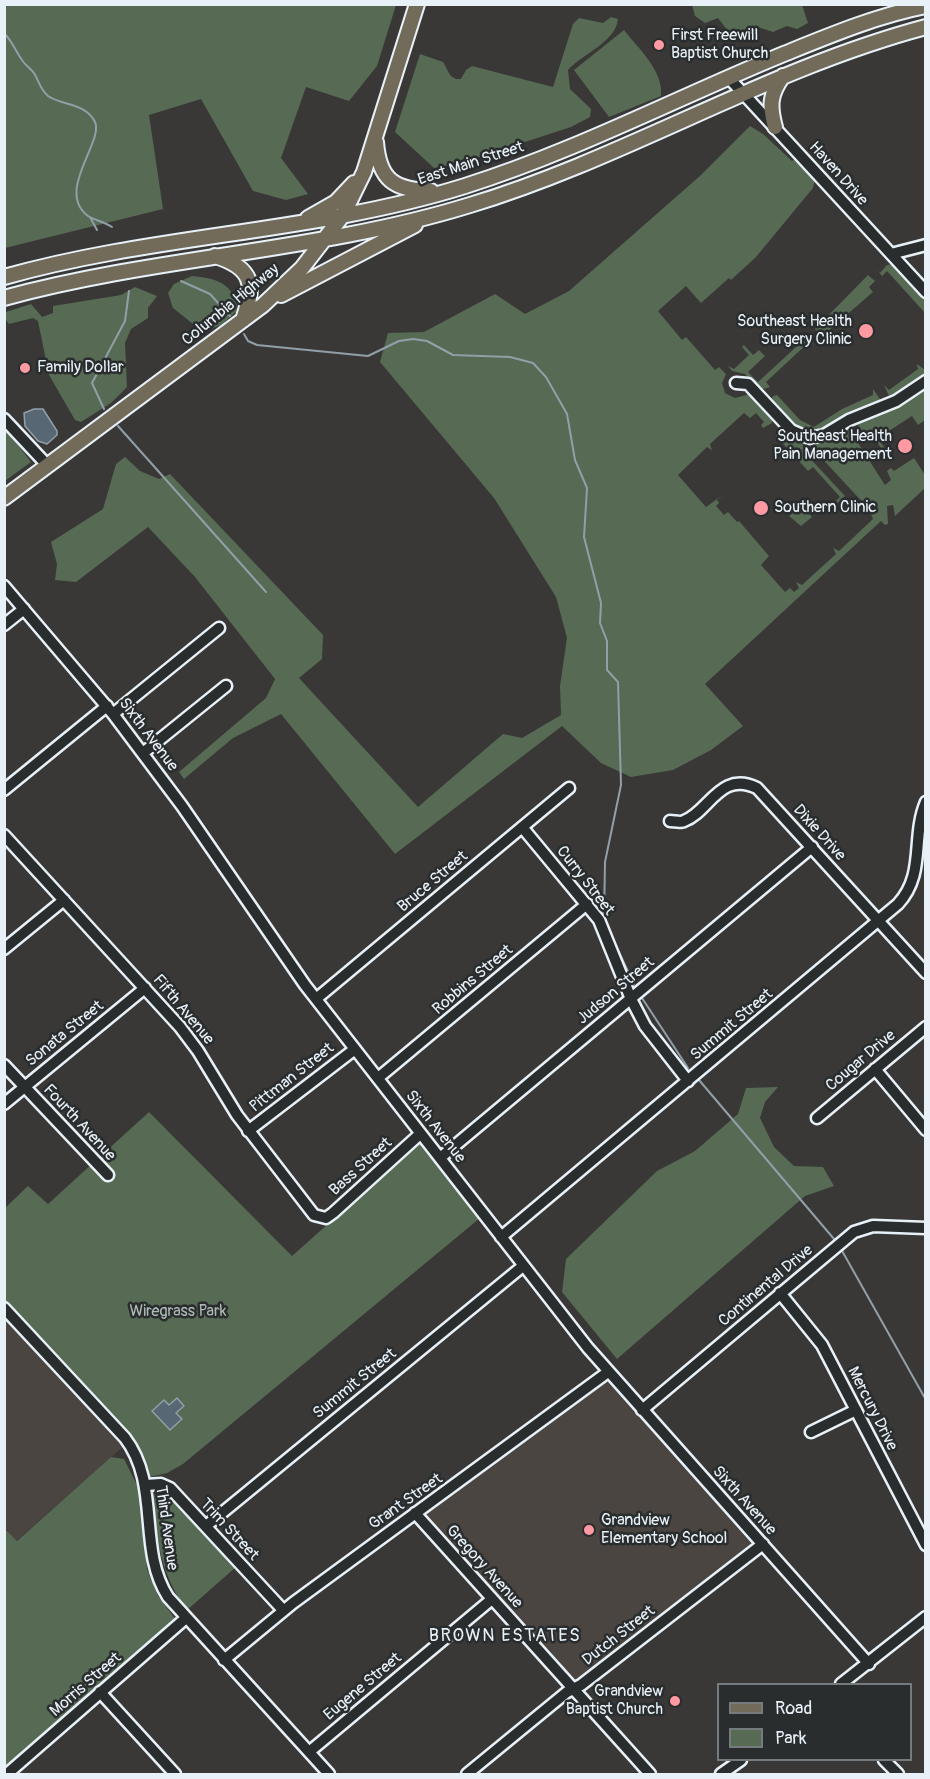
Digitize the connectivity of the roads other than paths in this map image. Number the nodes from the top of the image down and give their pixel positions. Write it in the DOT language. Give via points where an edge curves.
graph roads {
  1 [pos="417,4"];
  2 [pos="919,7"];
  3 [pos="921,28"];
  4 [pos="784,75"];
  5 [pos="728,77"];
  6 [pos="744,93"];
  7 [pos="775,127"];
  8 [pos="376,138"];
  9 [pos="554,153"];
  10 [pos="364,172"];
  11 [pos="560,173"];
  12 [pos="448,191"];
  13 [pos="343,215"];
  14 [pos="428,217"];
  15 [pos="301,222"];
  16 [pos="326,239"];
  17 [pos="926,245"];
  18 [pos="891,254"];
  19 [pos="213,256"];
  20 [pos="4,277"];
  21 [pos="926,292"];
  22 [pos="4,298"];
  23 [pos="263,305"];
  24 [pos="243,320"];
  25 [pos="926,381"];
  26 [pos="736,383"];
  27 [pos="4,419"];
  28 [pos="48,466"];
  29 [pos="4,498"];
  30 [pos="4,586"];
  31 [pos="24,609"];
  32 [pos="4,625"];
  33 [pos="219,628"];
  34 [pos="226,687"];
  35 [pos="110,710"];
  36 [pos="143,753"];
  37 [pos="568,788"];
  38 [pos="4,790"];
  39 [pos="926,802"];
  40 [pos="670,821"];
  41 [pos="522,827"];
  42 [pos="4,835"];
  43 [pos="922,844"];
  44 [pos="812,847"];
  45 [pos="64,900"];
  46 [pos="586,904"];
  47 [pos="879,921"];
  48 [pos="4,949"];
  49 [pos="926,973"];
  50 [pos="146,988"];
  51 [pos="316,999"];
  52 [pos="631,999"];
  53 [pos="926,1027"];
  54 [pos="355,1049"];
  55 [pos="4,1065"];
  56 [pos="875,1069"];
  57 [pos="378,1078"];
  58 [pos="688,1081"];
  59 [pos="25,1087"];
  60 [pos="4,1104"];
  61 [pos="817,1118"];
  62 [pos="926,1130"];
  63 [pos="248,1131"];
  64 [pos="420,1134"];
  65 [pos="440,1158"];
  66 [pos="108,1175"];
  67 [pos="320,1218"];
  68 [pos="926,1228"];
  69 [pos="501,1237"];
  70 [pos="523,1266"];
  71 [pos="780,1293"];
  72 [pos="4,1308"];
  73 [pos="608,1372"];
  74 [pos="642,1410"];
  75 [pos="856,1410"];
  76 [pos="811,1432"];
  77 [pos="146,1485"];
  78 [pos="415,1513"];
  79 [pos="206,1526"];
  80 [pos="763,1544"];
  81 [pos="926,1545"];
  82 [pos="492,1599"];
  83 [pos="283,1610"];
  84 [pos="926,1617"];
  85 [pos="186,1618"];
  86 [pos="224,1660"];
  87 [pos="869,1664"];
  88 [pos="842,1683"];
  89 [pos="573,1689"];
  90 [pos="100,1692"];
  91 [pos="309,1752"];
  92 [pos="740,1761"];
  93 [pos="885,1761"];
  94 [pos="14,1772"];
  95 [pos="175,1774"];
  96 [pos="329,1774"];
  97 [pos="466,1774"];
  98 [pos="650,1774"];
  99 [pos="721,1774"];
  100 [pos="898,1774"];
  1 -- 8 [label="main road, Columbia Highway"];
  2 -- 3 [label="main road"];
  2 -- 5 [label="main road, East Main Street" via="829,36"];
  3 -- 4 [label="main road"];
  4 -- 6 [label="main road"];
  4 -- 7 [label="main road" via="771,95"];
  5 -- 6 [label="street, Haven Drive"];
  5 -- 9 [label="main road, East Main Street"];
  6 -- 7 [label="street, Haven Drive"];
  6 -- 11 [label="main road"];
  7 -- 18 [label="street, Haven Drive"];
  8 -- 10 [label="main road, Columbia Highway"];
  8 -- 12 [label="main road" via="380,166 392,182 411,191"];
  9 -- 11 [label="main road"];
  9 -- 12 [label="main road, East Main Street"];
  10 -- 13 [label="main road, Columbia Highway"];
  10 -- 15 [label="main road" via="336,202"];
  11 -- 14 [label="main road"];
  12 -- 13 [label="main road, East Main Street"];
  13 -- 15 [label="main road, East Main Street"];
  13 -- 16 [label="main road, Columbia Highway"];
  14 -- 16 [label="main road"];
  14 -- 23 [label="main road"];
  15 -- 20 [label="main road, East Main Street" via="142,246"];
  16 -- 19 [label="main road"];
  16 -- 23 [label="main road, Columbia Highway"];
  17 -- 18 [label="street"];
  18 -- 21 [label="street, Haven Drive"];
  19 -- 22 [label="main road" via="91,276"];
  19 -- 24 [label="main road" via="235,264 247,277 251,297"];
  23 -- 24 [label="main road, Columbia Highway"];
  24 -- 28 [label="main road, Columbia Highway"];
  25 -- 26 [label="street" via="896,400 824,435 809,438 791,430 748,384"];
  27 -- 28 [label="street"];
  28 -- 29 [label="main road, Columbia Highway"];
  30 -- 31 [label="street, Sixth Avenue"];
  31 -- 32 [label="street"];
  31 -- 35 [label="street, Sixth Avenue"];
  33 -- 35 [label="street"];
  34 -- 36 [label="street"];
  35 -- 36 [label="street, Sixth Avenue"];
  35 -- 38 [label="street"];
  36 -- 51 [label="street, Sixth Avenue"];
  37 -- 41 [label="street, Bruce Street"];
  39 -- 43 [label="street, Summit Street" via="920,821"];
  40 -- 44 [label="street, Dixie Drive" via="684,821 728,787 747,784 761,791"];
  41 -- 46 [label="street, Curry Street"];
  41 -- 51 [label="street, Bruce Street"];
  42 -- 45 [label="street, Fifth Avenue"];
  43 -- 47 [label="street, Summit Street" via="912,885"];
  44 -- 47 [label="street, Dixie Drive"];
  44 -- 52 [label="street, Judson Street"];
  45 -- 48 [label="street"];
  45 -- 50 [label="street, Fifth Avenue"];
  46 -- 52 [label="street, Curry Street" via="599,920"];
  46 -- 57 [label="street, Robbins Street"];
  47 -- 49 [label="street, Dixie Drive"];
  47 -- 58 [label="street, Summit Street"];
  50 -- 59 [label="street, Sonata Street"];
  50 -- 63 [label="street, Fifth Avenue" via="198,1051"];
  51 -- 54 [label="street, Sixth Avenue"];
  52 -- 58 [label="street, Curry Street" via="655,1040"];
  52 -- 65 [label="street, Judson Street"];
  53 -- 56 [label="street, Cougar Drive"];
  54 -- 57 [label="street, Sixth Avenue"];
  54 -- 63 [label="street, Pittman Street"];
  55 -- 59 [label="street, Fourth Avenue"];
  56 -- 61 [label="street, Cougar Drive"];
  56 -- 62 [label="street"];
  57 -- 64 [label="street, Sixth Avenue"];
  58 -- 69 [label="street, Summit Street"];
  59 -- 60 [label="street, Sonata Street"];
  59 -- 66 [label="street, Fourth Avenue"];
  63 -- 67 [label="street, Fifth Avenue"];
  64 -- 65 [label="street, Sixth Avenue"];
  64 -- 67 [label="street, Bass Street" via="333,1213"];
  65 -- 69 [label="street, Sixth Avenue"];
  68 -- 71 [label="street, Continental Drive" via="858,1229"];
  69 -- 70 [label="street, Sixth Avenue"];
  70 -- 73 [label="street, Sixth Avenue"];
  70 -- 79 [label="street, Summit Street"];
  71 -- 74 [label="street, Continental Drive"];
  71 -- 75 [label="street, Mercury Drive" via="822,1345"];
  72 -- 77 [label="street, Third Avenue" via="128,1442"];
  73 -- 74 [label="street, Sixth Avenue"];
  73 -- 78 [label="street, Grant Street"];
  74 -- 80 [label="street, Sixth Avenue"];
  75 -- 76 [label="street"];
  75 -- 81 [label="street, Mercury Drive"];
  77 -- 79 [label="street, Trim Street" via="170,1488"];
  77 -- 85 [label="street, Third Avenue" via="159,1581"];
  78 -- 82 [label="street, Gregory Avenue"];
  78 -- 83 [label="street, Grant Street"];
  79 -- 83 [label="street, Trim Street"];
  80 -- 87 [label="street, Sixth Avenue"];
  80 -- 89 [label="street, Dutch Street"];
  82 -- 89 [label="street, Gregory Avenue"];
  82 -- 91 [label="street, Eugene Street"];
  83 -- 86 [label="street, Grant Street"];
  84 -- 87 [label="street"];
  85 -- 86 [label="street, Third Avenue"];
  85 -- 90 [label="street, Morris Street"];
  86 -- 91 [label="street, Third Avenue"];
  87 -- 88 [label="street"];
  89 -- 97 [label="street, Dutch Street"];
  89 -- 98 [label="street, Gregory Avenue"];
  90 -- 94 [label="street, Morris Street"];
  90 -- 95 [label="street"];
  91 -- 96 [label="street, Third Avenue"];
  92 -- 99 [label="street"];
  93 -- 100 [label="street"];
}
